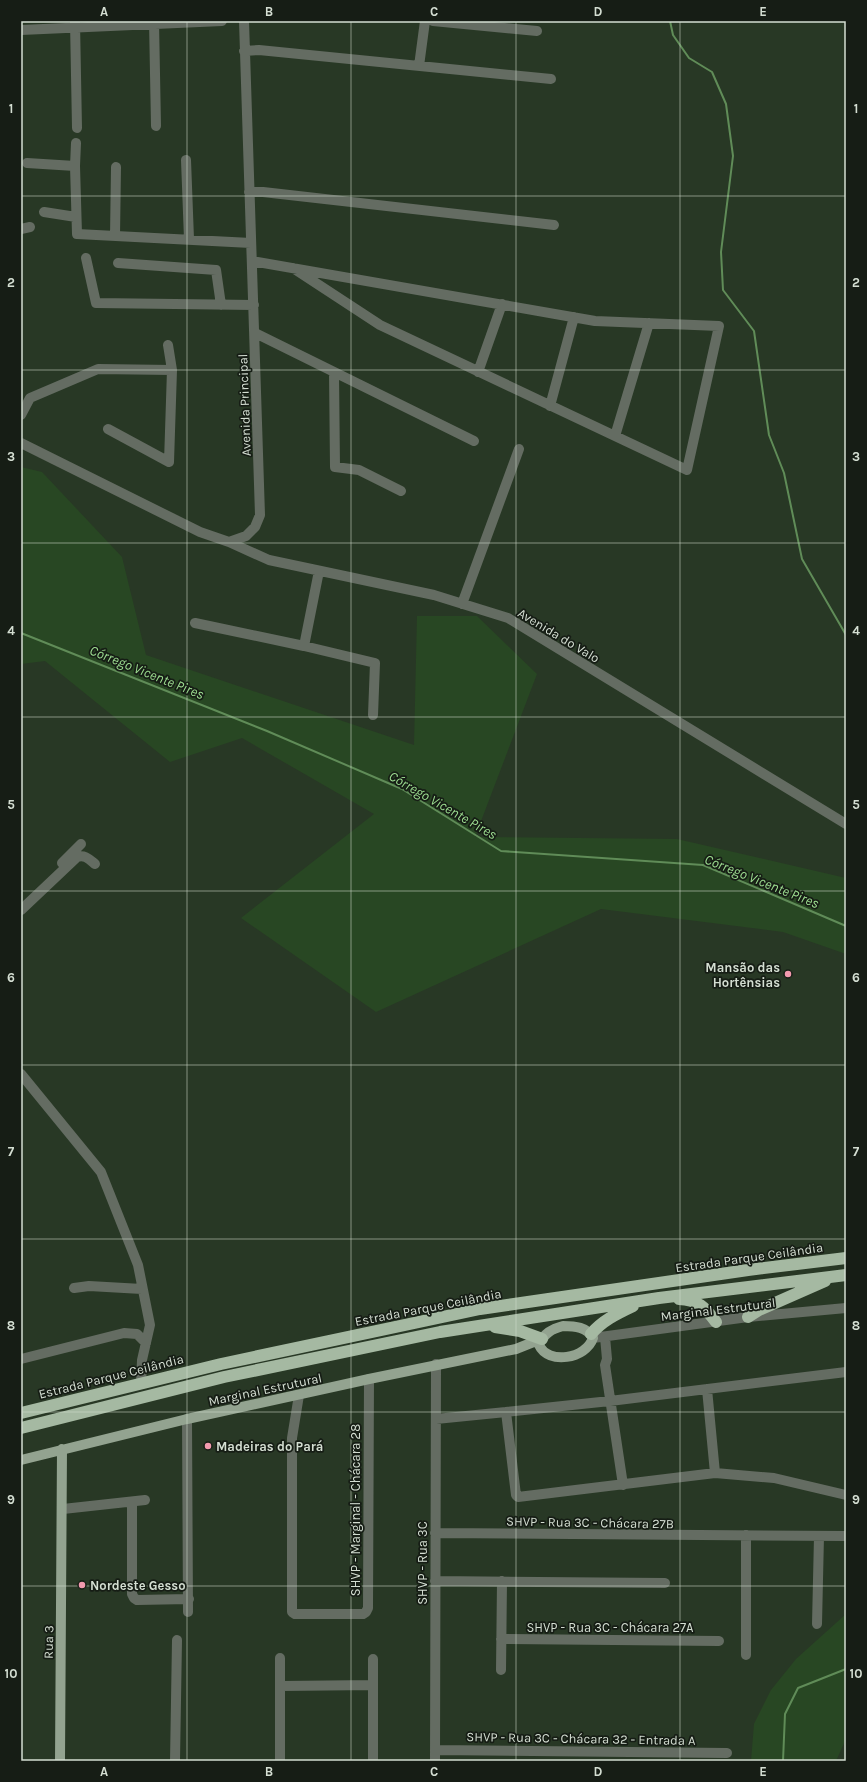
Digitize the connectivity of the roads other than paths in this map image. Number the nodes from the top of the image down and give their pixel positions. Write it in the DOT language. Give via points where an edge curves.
graph roads {
  1 [pos="222,21"];
  2 [pos="244,21"];
  3 [pos="425,21"];
  4 [pos="433,21"];
  5 [pos="154,23"];
  6 [pos="75,24"];
  7 [pos="21,30"];
  8 [pos="537,31"];
  9 [pos="244,51"];
  10 [pos="419,66"];
  11 [pos="551,80"];
  12 [pos="156,126"];
  13 [pos="77,128"];
  14 [pos="76,143"];
  15 [pos="186,160"];
  16 [pos="27,163"];
  17 [pos="74,166"];
  18 [pos="116,167"];
  19 [pos="250,192"];
  20 [pos="44,212"];
  21 [pos="76,217"];
  22 [pos="554,225"];
  23 [pos="115,236"];
  24 [pos="189,239"];
  25 [pos="251,243"];
  26 [pos="86,258"];
  27 [pos="252,261"];
  28 [pos="118,263"];
  29 [pos="293,268"];
  30 [pos="502,304"];
  31 [pos="221,305"];
  32 [pos="254,305"];
  33 [pos="574,317"];
  34 [pos="649,323"];
  35 [pos="255,333"];
  36 [pos="168,346"];
  37 [pos="172,370"];
  38 [pos="334,372"];
  39 [pos="478,372"];
  40 [pos="550,406"];
  41 [pos="21,415"];
  42 [pos="108,429"];
  43 [pos="615,436"];
  44 [pos="474,441"];
  45 [pos="21,443"];
  46 [pos="519,449"];
  47 [pos="401,491"];
  48 [pos="229,542"];
  49 [pos="319,571"];
  50 [pos="462,604"];
  51 [pos="195,623"];
  52 [pos="304,646"];
  53 [pos="373,715"];
  54 [pos="846,824"];
  55 [pos="80,844"];
  56 [pos="95,864"];
  57 [pos="21,904"];
  58 [pos="21,910"];
  59 [pos="21,1074"];
  60 [pos="846,1258"];
  61 [pos="841,1275"];
  62 [pos="74,1288"];
  63 [pos="142,1289"];
  64 [pos="659,1298"];
  65 [pos="646,1300"];
  66 [pos="846,1308"];
  67 [pos="748,1317"];
  68 [pos="716,1322"];
  69 [pos="484,1325"];
  70 [pos="597,1337"];
  71 [pos="146,1343"];
  72 [pos="541,1343"];
  73 [pos="21,1359"];
  74 [pos="436,1364"];
  75 [pos="846,1372"];
  76 [pos="369,1379"];
  77 [pos="141,1384"];
  78 [pos="706,1389"];
  79 [pos="299,1395"];
  80 [pos="610,1401"];
  81 [pos="506,1412"];
  82 [pos="21,1413"];
  83 [pos="187,1419"];
  84 [pos="436,1419"];
  85 [pos="21,1428"];
  86 [pos="62,1449"];
  87 [pos="21,1460"];
  88 [pos="715,1473"];
  89 [pos="623,1485"];
  90 [pos="846,1494"];
  91 [pos="145,1500"];
  92 [pos="132,1503"];
  93 [pos="62,1509"];
  94 [pos="435,1533"];
  95 [pos="746,1535"];
  96 [pos="818,1536"];
  97 [pos="846,1536"];
  98 [pos="435,1581"];
  99 [pos="502,1581"];
  100 [pos="665,1583"];
  101 [pos="189,1599"];
  102 [pos="188,1612"];
  103 [pos="817,1624"];
  104 [pos="501,1639"];
  105 [pos="176,1640"];
  106 [pos="719,1641"];
  107 [pos="746,1655"];
  108 [pos="280,1658"];
  109 [pos="373,1658"];
  110 [pos="501,1670"];
  111 [pos="373,1685"];
  112 [pos="281,1686"];
  113 [pos="435,1750"];
  114 [pos="727,1753"];
  115 [pos="60,1761"];
  116 [pos="175,1761"];
  117 [pos="280,1761"];
  118 [pos="373,1761"];
  119 [pos="435,1761"];
  1 -- 5 [label="street"];
  2 -- 9 [label="street, Avenida Principal"];
  3 -- 10 [label="street"];
  4 -- 8 [label="street"];
  5 -- 6 [label="street"];
  5 -- 12 [label="street"];
  6 -- 7 [label="street"];
  6 -- 13 [label="street"];
  9 -- 10 [label="street" via="259,50"];
  9 -- 19 [label="street, Avenida Principal"];
  10 -- 11 [label="street"];
  14 -- 17 [label="street"];
  15 -- 24 [label="street"];
  16 -- 17 [label="street"];
  17 -- 21 [label="street"];
  18 -- 23 [label="street"];
  19 -- 22 [label="street"];
  19 -- 25 [label="street, Avenida Principal"];
  20 -- 21 [label="street"];
  21 -- 23 [label="street" via="77,234"];
  23 -- 24 [label="street"];
  24 -- 25 [label="street"];
  25 -- 27 [label="street, Avenida Principal"];
  26 -- 31 [label="street" via="96,303"];
  27 -- 29 [label="street"];
  27 -- 32 [label="street, Avenida Principal"];
  28 -- 31 [label="street" via="216,270"];
  29 -- 30 [label="street"];
  29 -- 39 [label="street" via="380,325"];
  30 -- 33 [label="street"];
  30 -- 39 [label="street"];
  31 -- 32 [label="street"];
  32 -- 35 [label="street, Avenida Principal"];
  33 -- 34 [label="street" via="595,321"];
  33 -- 40 [label="street"];
  34 -- 43 [label="street"];
  34 -- 43 [label="street" via="719,326 687,470"];
  35 -- 38 [label="street"];
  35 -- 48 [label="street, Avenida Principal" via="260,515 255,527 246,536"];
  36 -- 37 [label="street"];
  37 -- 41 [label="street" via="98,369 30,398"];
  37 -- 42 [label="street" via="169,462"];
  38 -- 44 [label="street"];
  38 -- 47 [label="street" via="335,467 359,470"];
  39 -- 40 [label="street"];
  40 -- 43 [label="street"];
  45 -- 48 [label="street" via="200,532"];
  46 -- 50 [label="street"];
  48 -- 49 [label="street, Avenida do Valo" via="270,560"];
  49 -- 50 [label="street, Avenida do Valo" via="434,595"];
  49 -- 52 [label="street"];
  50 -- 54 [label="street, Avenida do Valo" via="508,618"];
  51 -- 52 [label="street"];
  52 -- 53 [label="street" via="375,663"];
  55 -- 57 [label="street"];
  56 -- 58 [label="street" via="81,855 77,857"];
  59 -- 63 [label="street" via="101,1172 138,1265"];
  60 -- 77 [label="highway, Estrada Parque Ceilândia" via="480,1310 221,1364"];
  61 -- 64 [label="highway, Estrada Parque Ceilândia"];
  61 -- 67 [label="highway"];
  62 -- 63 [label="street" via="89,1286"];
  63 -- 71 [label="street" via="150,1326"];
  64 -- 65 [label="highway, Estrada Parque Ceilândia"];
  64 -- 68 [label="highway" via="688,1299 705,1307"];
  65 -- 69 [label="highway, Estrada Parque Ceilândia"];
  65 -- 70 [label="highway" via="599,1325"];
  66 -- 67 [label="street, Marginal Estrutural"];
  67 -- 68 [label="street, Marginal Estrutural"];
  68 -- 70 [label="street, Marginal Estrutural"];
  69 -- 72 [label="highway" via="520,1331"];
  69 -- 85 [label="highway, Estrada Parque Ceilândia" via="224,1377"];
  70 -- 72 [label="main road" via="582,1328 564,1326 553,1329"];
  70 -- 72 [label="main road, Marginal Estrutural" via="586,1350 568,1357 552,1356"];
  70 -- 80 [label="street" via="601,1360 606,1365"];
  71 -- 73 [label="street" via="137,1334 124,1333"];
  71 -- 77 [label="street"];
  72 -- 74 [label="main road, Marginal Estrutural"];
  74 -- 76 [label="main road, Marginal Estrutural"];
  74 -- 84 [label="street, SHVP - Rua 3C"];
  75 -- 78 [label="street"];
  76 -- 79 [label="main road, Marginal Estrutural"];
  76 -- 79 [label="street, SHVP - Marginal - Chácara 28" via="368,1608 363,1614 292,1612 292,1438"];
  77 -- 82 [label="highway, Estrada Parque Ceilândia"];
  78 -- 80 [label="street"];
  78 -- 88 [label="street"];
  79 -- 83 [label="main road, Marginal Estrutural"];
  80 -- 81 [label="street"];
  80 -- 89 [label="street"];
  81 -- 84 [label="street"];
  81 -- 89 [label="street" via="517,1496 521,1498"];
  83 -- 86 [label="main road, Marginal Estrutural"];
  83 -- 101 [label="street"];
  84 -- 94 [label="street, SHVP - Rua 3C"];
  86 -- 87 [label="main road, Marginal Estrutural"];
  86 -- 93 [label="main road, Rua 3"];
  88 -- 89 [label="street"];
  88 -- 90 [label="street" via="774,1478"];
  91 -- 92 [label="street"];
  92 -- 93 [label="street"];
  92 -- 101 [label="street" via="134,1598"];
  93 -- 115 [label="main road, Rua 3"];
  94 -- 95 [label="street, SHVP - Rua 3C - Chácara 27B"];
  94 -- 98 [label="street, SHVP - Rua 3C"];
  95 -- 96 [label="street, SHVP - Rua 3C - Chácara 27B"];
  95 -- 107 [label="street"];
  96 -- 97 [label="street, SHVP - Rua 3C - Chácara 27B"];
  96 -- 103 [label="street"];
  98 -- 99 [label="street"];
  98 -- 113 [label="street, SHVP - Rua 3C"];
  99 -- 100 [label="street"];
  99 -- 104 [label="street"];
  101 -- 102 [label="street"];
  104 -- 106 [label="street, SHVP - Rua 3C - Chácara 27A"];
  104 -- 110 [label="street"];
  105 -- 116 [label="street"];
  108 -- 112 [label="street"];
  109 -- 111 [label="street"];
  111 -- 112 [label="street"];
  111 -- 118 [label="street"];
  112 -- 117 [label="street"];
  113 -- 114 [label="street, SHVP - Rua 3C - Chácara 32 - Entrada A"];
  113 -- 119 [label="street, SHVP - Rua 3C"];
}
